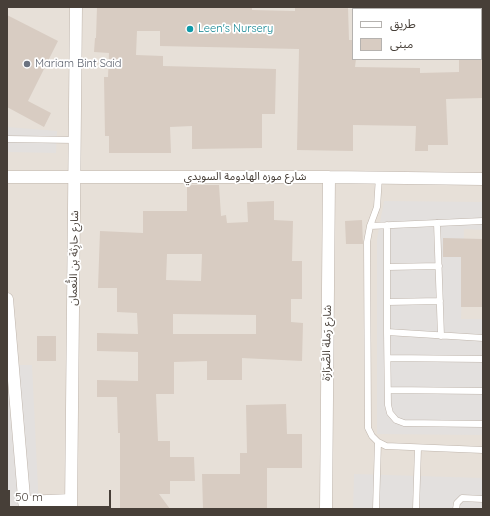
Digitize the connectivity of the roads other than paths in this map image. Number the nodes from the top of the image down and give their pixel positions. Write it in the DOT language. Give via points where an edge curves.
graph roads {
  1 [pos="76,7"];
  2 [pos="7,140"];
  3 [pos="76,140"];
  4 [pos="7,177"];
  5 [pos="76,177"];
  6 [pos="329,177"];
  7 [pos="380,177"];
  8 [pos="483,179"];
  9 [pos="483,221"];
  10 [pos="437,223"];
  11 [pos="387,225"];
  12 [pos="370,226"];
  13 [pos="438,266"];
  14 [pos="387,267"];
  15 [pos="7,299"];
  16 [pos="440,301"];
  17 [pos="387,302"];
  18 [pos="387,332"];
  19 [pos="441,336"];
  20 [pos="483,338"];
  21 [pos="388,358"];
  22 [pos="483,358"];
  23 [pos="388,390"];
  24 [pos="483,391"];
  25 [pos="483,424"];
  26 [pos="378,442"];
  27 [pos="418,448"];
  28 [pos="483,450"];
  29 [pos="483,499"];
  30 [pos="71,505"];
  31 [pos="24,506"];
  32 [pos="326,509"];
  33 [pos="376,509"];
  34 [pos="416,509"];
  35 [pos="456,509"];
  1 -- 3 [label="street, شارع حارِثة بن النُّعمان"];
  2 -- 3 [label="lane"];
  3 -- 5 [label="street, شارع حارِثة بن النُّعمان"];
  4 -- 5 [label="street, شارع موزه الهادومة السويدي"];
  5 -- 6 [label="street, شارع موزه الهادومة السويدي"];
  5 -- 30 [label="street, شارع حارِثة بن النُّعمان"];
  6 -- 7 [label="street, شارع موزه الهادومة السويدي"];
  6 -- 32 [label="street, شارع رَملة الصَّرَارَة"];
  7 -- 8 [label="street, شارع موزه الهادومة السويدي"];
  7 -- 12 [label="lane" via="377,207"];
  9 -- 10 [label="lane"];
  10 -- 11 [label="lane"];
  10 -- 13 [label="lane"];
  11 -- 12 [label="lane"];
  11 -- 14 [label="lane"];
  12 -- 26 [label="lane" via="367,242 367,419 368,428"];
  13 -- 14 [label="lane"];
  13 -- 16 [label="lane"];
  14 -- 17 [label="lane"];
  15 -- 31 [label="street"];
  16 -- 17 [label="lane"];
  16 -- 19 [label="lane"];
  17 -- 18 [label="lane"];
  18 -- 19 [label="lane"];
  18 -- 21 [label="lane"];
  19 -- 20 [label="lane"];
  21 -- 22 [label="lane"];
  21 -- 23 [label="lane"];
  23 -- 24 [label="lane"];
  23 -- 25 [label="lane" via="388,409 392,417 400,422"];
  26 -- 27 [label="lane" via="386,446"];
  26 -- 33 [label="lane"];
  27 -- 28 [label="lane"];
  27 -- 34 [label="lane"];
  29 -- 35 [label="lane" via="462,498"];
  30 -- 31 [label="street"];
}
